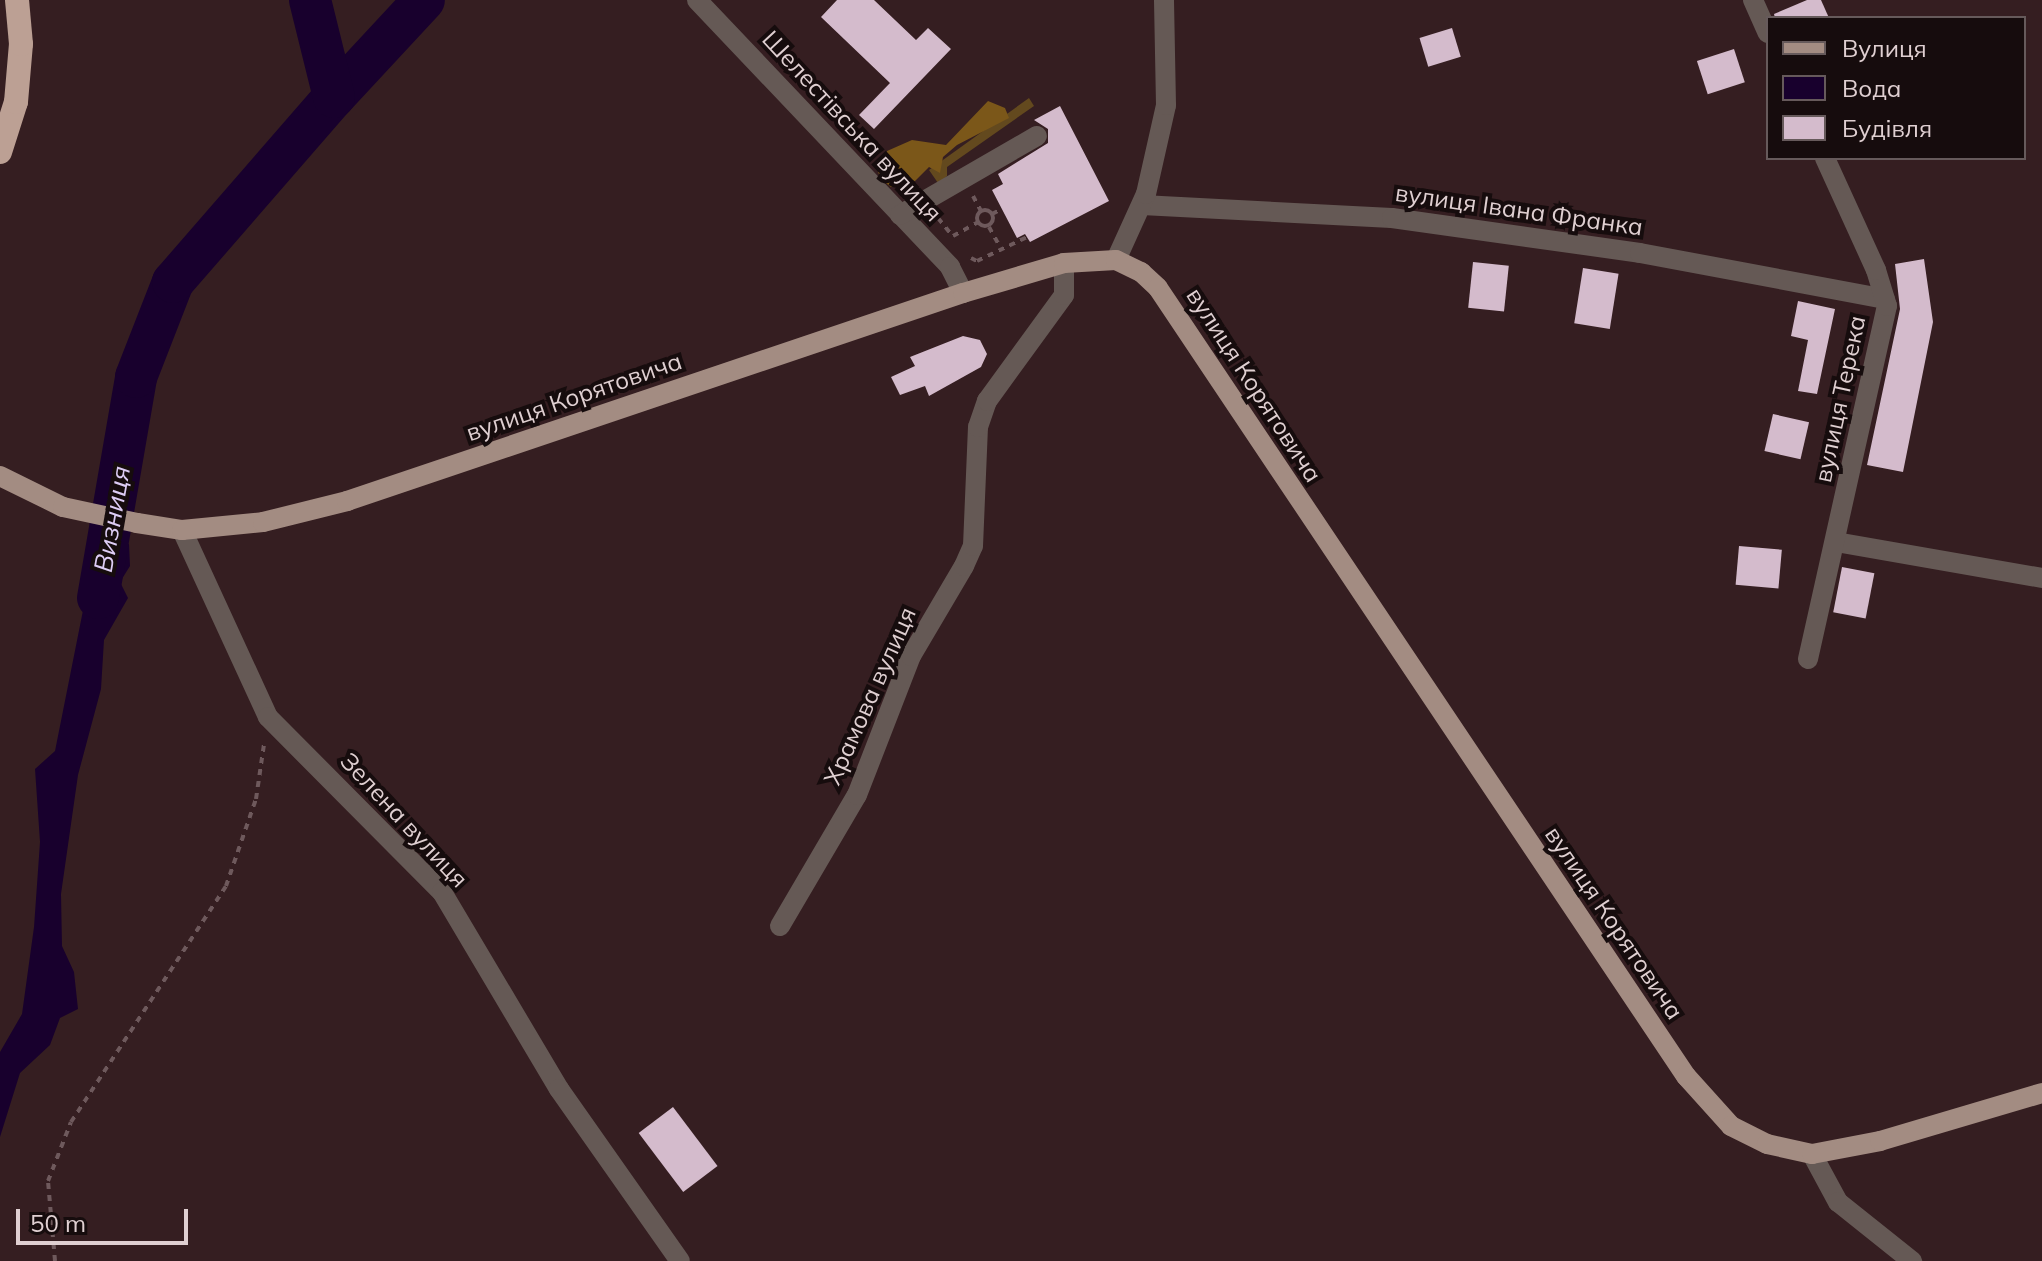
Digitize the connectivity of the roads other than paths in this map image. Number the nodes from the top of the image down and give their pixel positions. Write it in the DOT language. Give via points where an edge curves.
graph roads {
  1 [pos="17,0"];
  2 [pos="697,0"];
  3 [pos="1164,0"];
  4 [pos="1753,0"];
  5 [pos="0,11"];
  6 [pos="1766,29"];
  7 [pos="21,44"];
  8 [pos="1037,136"];
  9 [pos="0,152"];
  10 [pos="1826,160"];
  11 [pos="1142,205"];
  12 [pos="900,215"];
  13 [pos="1116,260"];
  14 [pos="1064,263"];
  15 [pos="963,293"];
  16 [pos="1885,299"];
  17 [pos="0,476"];
  18 [pos="182,530"];
  19 [pos="1836,542"];
  20 [pos="2042,578"];
  21 [pos="1808,659"];
  22 [pos="780,926"];
  23 [pos="2042,1093"];
  24 [pos="1812,1154"];
  25 [pos="680,1261"];
  26 [pos="1912,1261"];
  1 -- 7 [label="highway"];
  2 -- 12 [label="street, Шелестівська вулиця"];
  3 -- 11 [label="street" via="1166,105"];
  4 -- 6 [label="street"];
  5 -- 7 [label="highway"];
  7 -- 9 [label="highway" via="16,102"];
  8 -- 12 [label="street"];
  10 -- 16 [label="street, вулиця Терека"];
  11 -- 13 [label="street"];
  11 -- 16 [label="street, вулиця Івана Франка" via="1392,218 1640,253"];
  12 -- 15 [label="street, Шелестівська вулиця" via="950,267"];
  13 -- 14 [label="main road, вулиця Корятовича"];
  13 -- 24 [label="main road, вулиця Корятовича" via="1158,288 1686,1076 1731,1126 1767,1144"];
  14 -- 15 [label="main road, вулиця Корятовича"];
  14 -- 22 [label="street, Храмова вулиця" via="1064,295 987,401 978,427 973,546 911,656 857,795"];
  15 -- 18 [label="main road, вулиця Корятовича" via="347,501 263,522"];
  16 -- 19 [label="street, вулиця Терека"];
  17 -- 18 [label="main road, вулиця Корятовича" via="63,507"];
  18 -- 25 [label="street, Зелена вулиця" via="268,717 442,892 559,1089"];
  19 -- 20 [label="street"];
  19 -- 21 [label="street, вулиця Терека"];
  23 -- 24 [label="main road, вулиця Корятовича" via="1880,1141"];
  24 -- 26 [label="street" via="1838,1202"];
}
